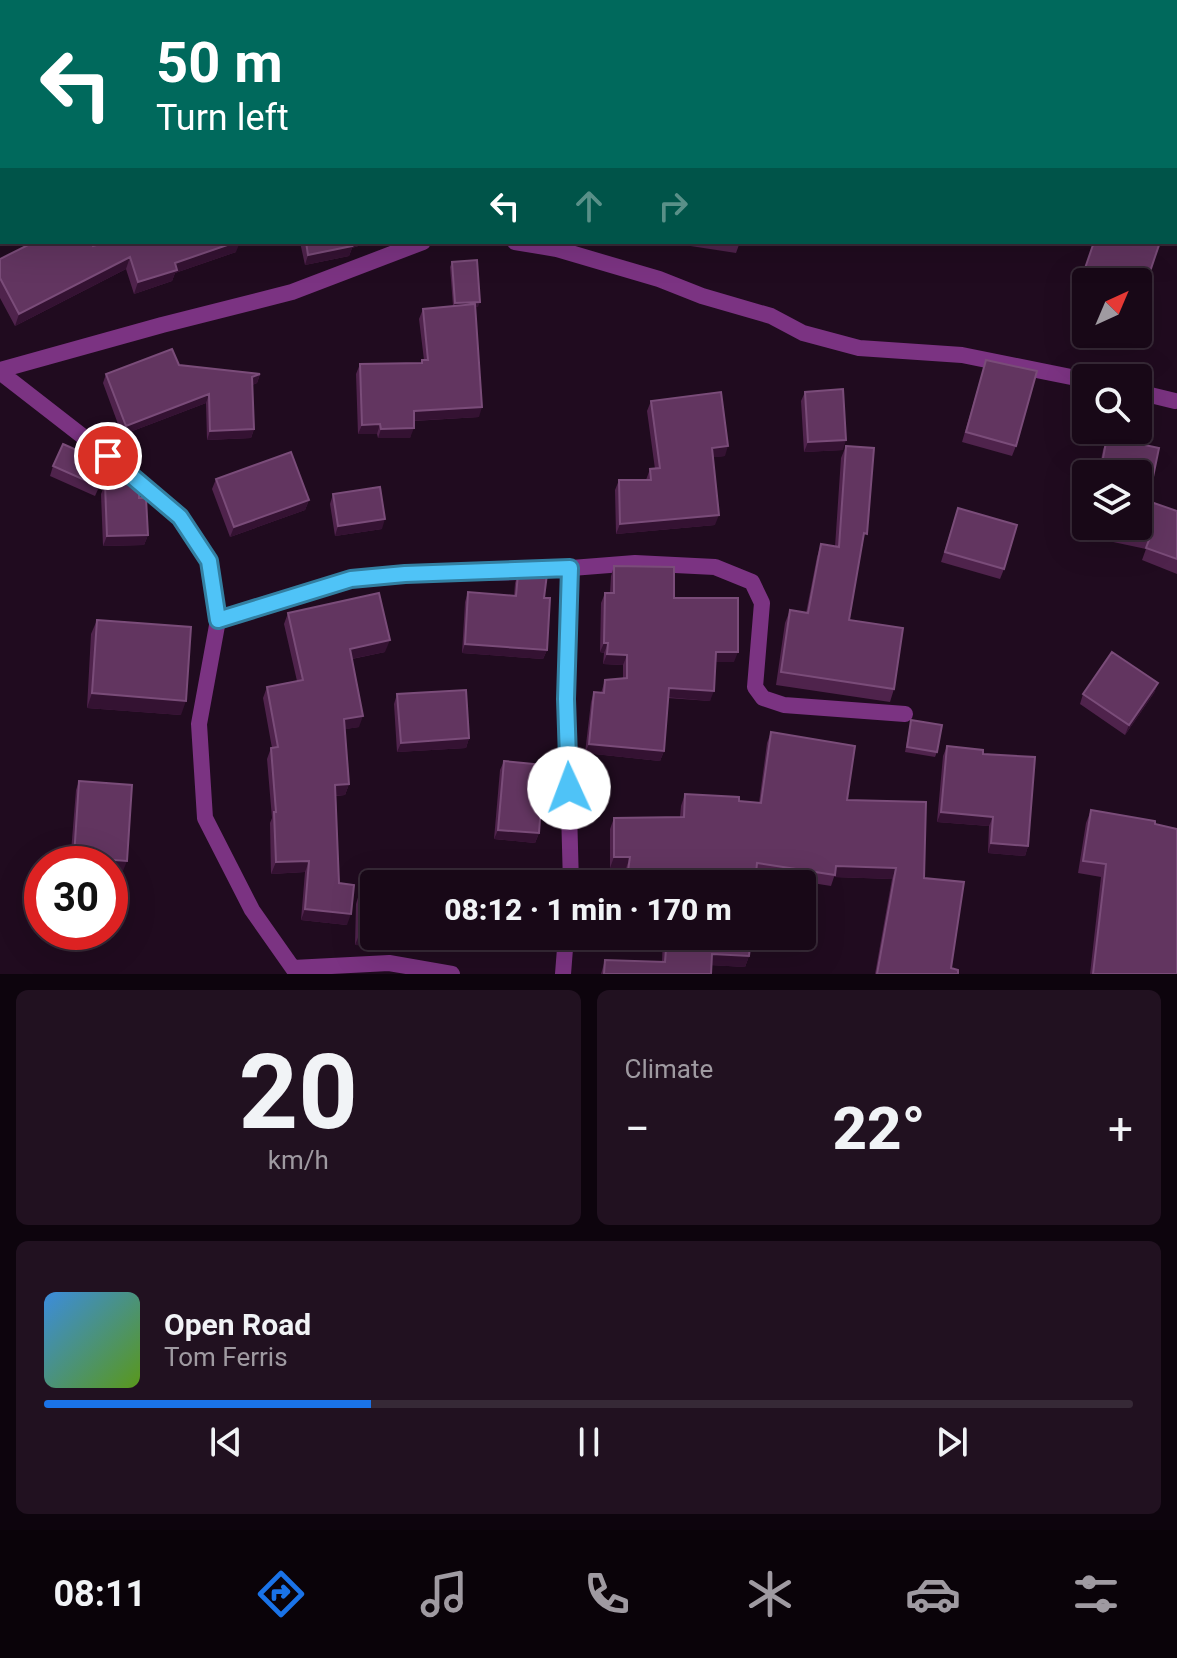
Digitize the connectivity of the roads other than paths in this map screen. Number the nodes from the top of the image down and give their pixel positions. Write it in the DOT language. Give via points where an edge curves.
graph roads {
  1 [pos="418,244"];
  2 [pos="527,244"];
  3 [pos="0,371"];
  4 [pos="1072,377"];
  5 [pos="1152,395"];
  6 [pos="1175,401"];
  7 [pos="570,568"];
  8 [pos="218,620"];
  9 [pos="905,714"];
  10 [pos="571,870"];
  11 [pos="565,950"];
  12 [pos="295,971"];
  13 [pos="452,974"];
  14 [pos="563,974"];
  1 -- 3 [label="street" via="292,292"];
  2 -- 4 [label="street" via="659,279 771,316 803,333 859,348 962,355"];
  3 -- 8 [label="street" via="180,517 209,561"];
  5 -- 6 [label="street"];
  7 -- 8 [label="street" via="351,579"];
  7 -- 9 [label="street" via="635,563 715,567 752,582 762,603 755,687 763,698 784,705"];
  7 -- 10 [label="street" via="566,699"];
  8 -- 12 [label="street" via="199,724 205,818 252,910"];
  11 -- 14 [label="street"];
  12 -- 13 [label="street" via="389,963"];
}
